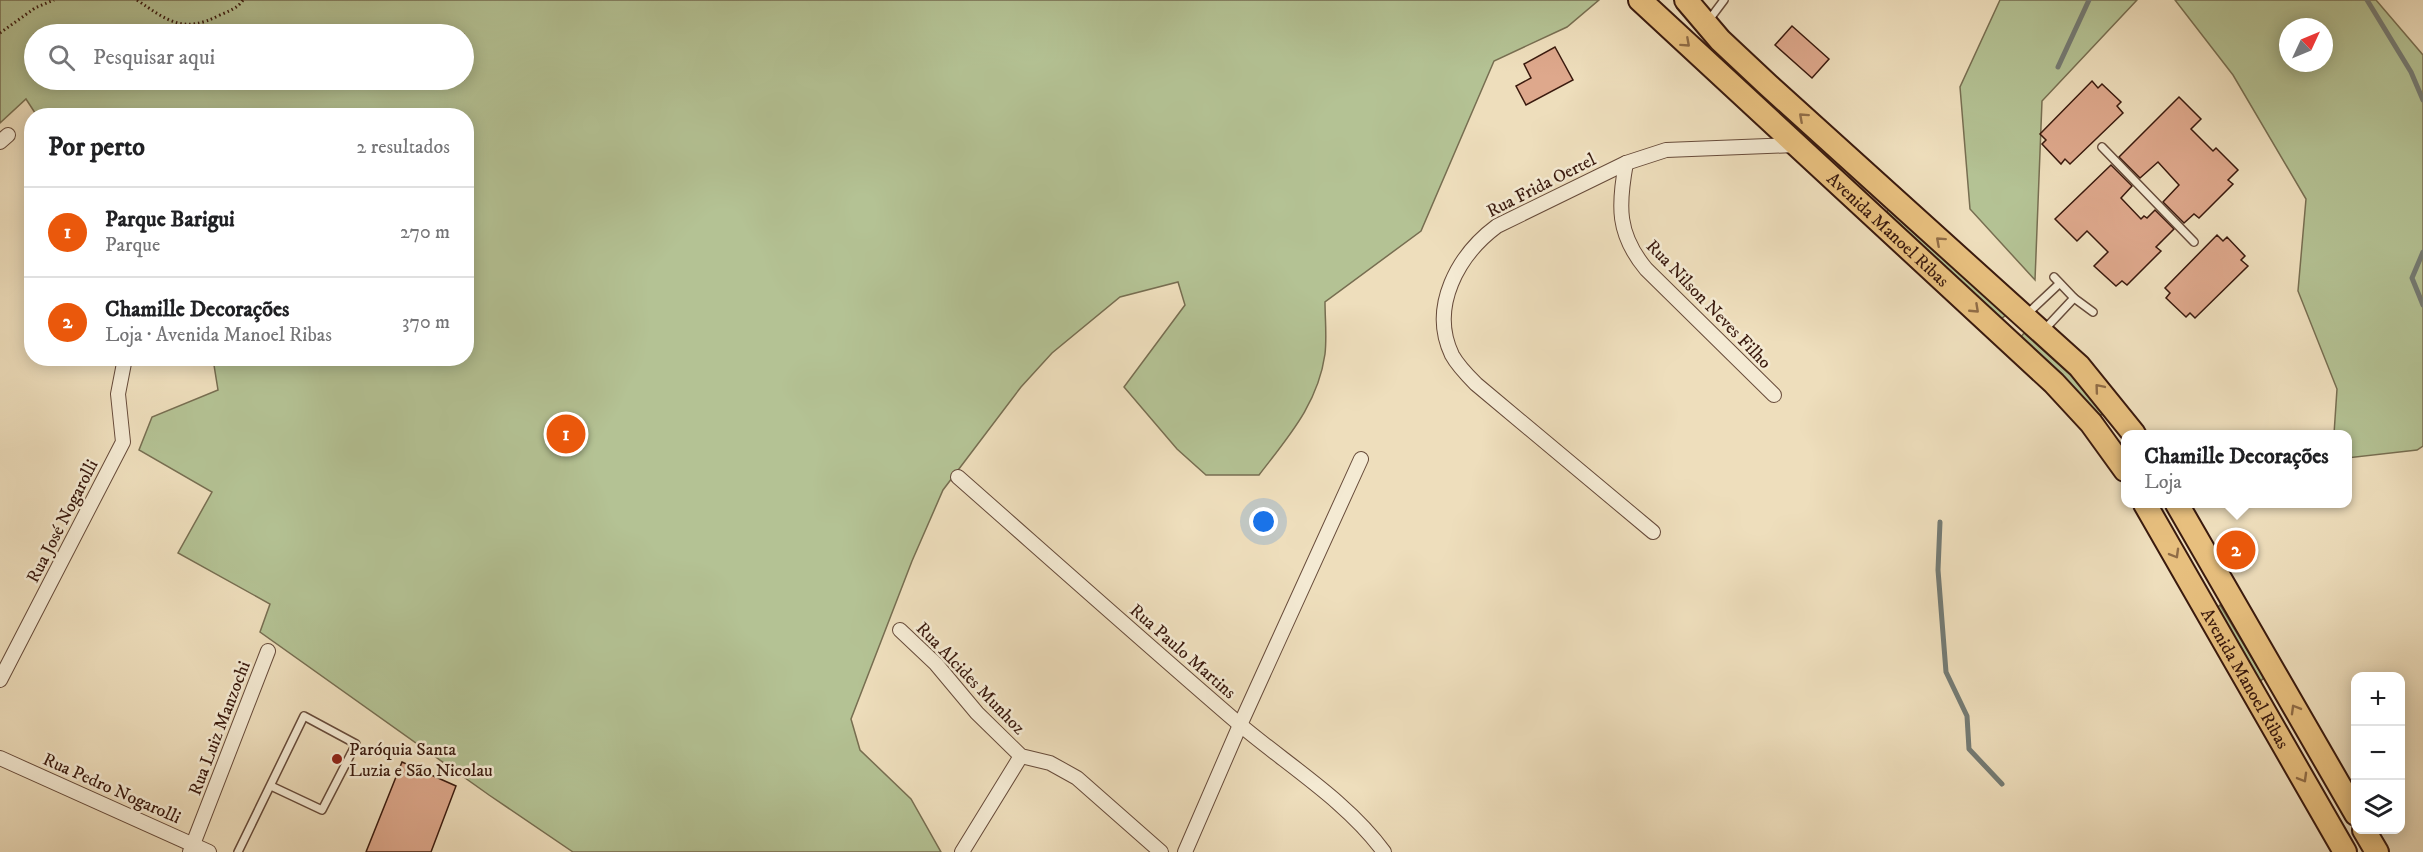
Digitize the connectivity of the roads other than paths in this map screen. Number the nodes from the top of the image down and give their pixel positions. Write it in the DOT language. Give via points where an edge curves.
graph roads {
  1 [pos="1640,0"];
  2 [pos="1686,0"];
  3 [pos="1724,0"];
  4 [pos="1706,24"];
  5 [pos="1715,71"];
  6 [pos="1768,86"];
  7 [pos="1796,145"];
  8 [pos="2102,147"];
  9 [pos="1846,156"];
  10 [pos="1626,163"];
  11 [pos="2194,242"];
  12 [pos="2054,277"];
  13 [pos="2059,284"];
  14 [pos="2074,298"];
  15 [pos="2093,312"];
  16 [pos="2024,316"];
  17 [pos="2042,332"];
  18 [pos="123,366"];
  19 [pos="1774,395"];
  20 [pos="2130,430"];
  21 [pos="1361,459"];
  22 [pos="2121,464"];
  23 [pos="958,477"];
  24 [pos="2148,508"];
  25 [pos="2152,508"];
  26 [pos="2183,513"];
  27 [pos="1653,532"];
  28 [pos="900,630"];
  29 [pos="268,651"];
  30 [pos="0,680"];
  31 [pos="1240,725"];
  32 [pos="1021,756"];
  33 [pos="0,758"];
  34 [pos="271,786"];
  35 [pos="2351,807"];
  36 [pos="2366,834"];
  37 [pos="191,848"];
  38 [pos="209,852"];
  39 [pos="238,852"];
  40 [pos="962,852"];
  41 [pos="1161,852"];
  42 [pos="1185,852"];
  43 [pos="1384,852"];
  44 [pos="2345,852"];
  45 [pos="2377,852"];
  1 -- 5 [label="main road, Avenida Manoel Ribas, one-way"];
  2 -- 4 [label="main road, Avenida Manoel Ribas"];
  3 -- 4 [label="lane"];
  4 -- 6 [label="main road, Avenida Manoel Ribas"];
  5 -- 6 [label="main road" via="1753,93"];
  5 -- 7 [label="main road, Avenida Manoel Ribas"];
  9 -- 6 [label="main road, Avenida Manoel Ribas, one-way"];
  7 -- 9 [label="main road" via="1809,142"];
  7 -- 10 [label="street, Rua Frida Oertel" via="1677,148"];
  7 -- 22 [label="main road, Avenida Manoel Ribas, one-way" via="2054,383 2091,423"];
  8 -- 11 [label="lane"];
  16 -- 9 [label="main road, Avenida Manoel Ribas, one-way"];
  10 -- 19 [label="street, Rua Nilson Neves Filho" via="1622,223 1633,253"];
  10 -- 27 [label="street, Rua Frida Oertel" via="1510,218 1482,237 1464,258 1447,294 1445,332 1452,355 1476,384"];
  12 -- 13 [label="lane"];
  13 -- 14 [label="lane"];
  13 -- 16 [label="lane"];
  14 -- 15 [label="lane"];
  14 -- 17 [label="lane"];
  16 -- 17 [label="main road, Avenida Manoel Ribas"];
  20 -- 17 [label="main road, Avenida Manoel Ribas, one-way" via="2097,386"];
  18 -- 30 [label="street, Rua José Nogarolli" via="118,394 123,442"];
  21 -- 31 [label="street"];
  23 -- 31 [label="street, Rua Paulo Martins"];
  24 -- 44 [label="main road, Avenida Manoel Ribas, one-way"];
  25 -- 26 [label="main road" via="2178,525"];
  35 -- 26 [label="main road, Avenida Manoel Ribas, one-way"];
  28 -- 32 [label="street, Rua Alcides Munhoz"];
  29 -- 37 [label="street, Rua Luiz Manzochi"];
  31 -- 42 [label="street"];
  31 -- 43 [label="street, Rua Paulo Martins" via="1363,827"];
  32 -- 40 [label="street"];
  32 -- 41 [label="street, Rua Alcides Munhoz" via="1050,763 1077,778"];
  33 -- 37 [label="street, Rua Pedro Nogarolli"];
  34 -- 34 [label="lane" via="304,716 356,744 322,810"];
  34 -- 39 [label="lane"];
  36 -- 45 [label="main road"];
  37 -- 38 [label="street, Rua Pedro Nogarolli"];
}
